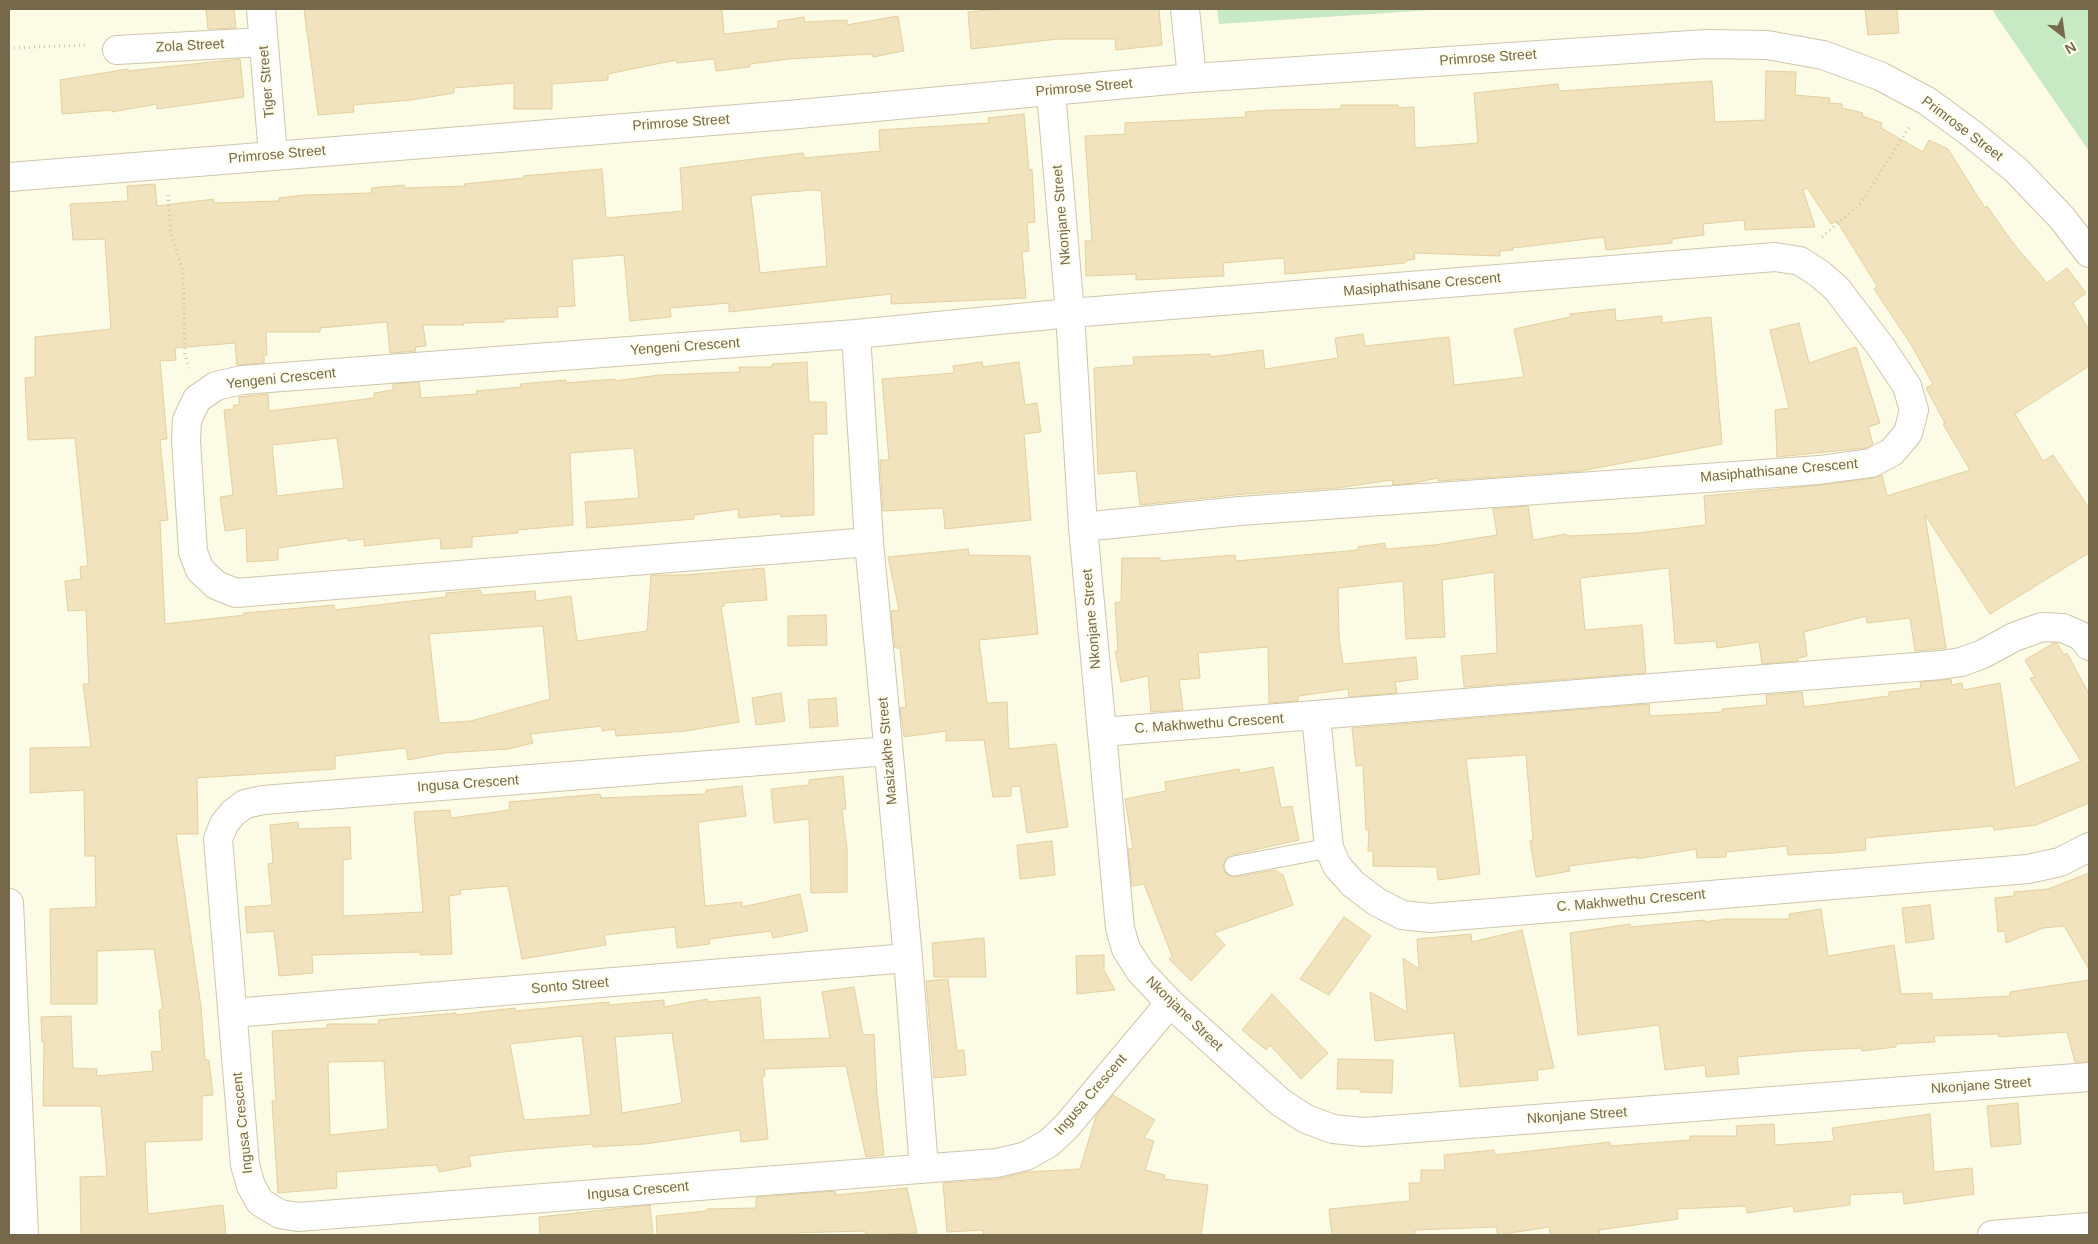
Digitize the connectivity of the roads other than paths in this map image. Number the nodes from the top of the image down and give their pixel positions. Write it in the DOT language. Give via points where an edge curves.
graph roads {
  1 [pos="261,9"];
  2 [pos="1185,9"];
  3 [pos="263,42"];
  4 [pos="117,50"];
  5 [pos="1192,78"];
  6 [pos="1051,92"];
  7 [pos="273,155"];
  8 [pos="9,177"];
  9 [pos="2089,254"];
  10 [pos="1070,313"];
  11 [pos="856,334"];
  12 [pos="1083,527"];
  13 [pos="869,542"];
  14 [pos="2089,646"];
  15 [pos="1316,716"];
  16 [pos="1102,732"];
  17 [pos="888,751"];
  18 [pos="2089,847"];
  19 [pos="1329,848"];
  20 [pos="1234,866"];
  21 [pos="9,903"];
  22 [pos="908,958"];
  23 [pos="1170,1003"];
  24 [pos="233,1013"];
  25 [pos="2089,1077"];
  26 [pos="924,1168"];
  27 [pos="2089,1227"];
  28 [pos="24,1235"];
  29 [pos="1992,1235"];
  1 -- 3 [label="street, Tiger Street"];
  2 -- 5 [label="street"];
  3 -- 4 [label="street, Zola Street"];
  3 -- 7 [label="street, Tiger Street"];
  5 -- 6 [label="street, Primrose Street"];
  5 -- 9 [label="street, Primrose Street" via="1706,44 1767,45 1824,54 1880,76 1927,101 1972,134 2016,170 2062,218"];
  6 -- 7 [label="street, Primrose Street"];
  6 -- 10 [label="street, Nkonjane Street"];
  7 -- 8 [label="street, Primrose Street"];
  10 -- 11 [label="street, Yengeni Crescent"];
  10 -- 12 [label="street, Nkonjane Street"];
  10 -- 12 [label="street, Masiphathisane Crescent" via="1775,257 1800,261 1838,289 1907,386 1914,410 1908,433 1892,452 1871,463 1819,470 1240,511"];
  11 -- 13 [label="street, Masizakhe Street"];
  11 -- 13 [label="street, Yengeni Crescent" via="242,380 216,386 197,399 187,420 186,440 193,552 200,570 216,585 236,593"];
  12 -- 16 [label="street, Nkonjane Street"];
  13 -- 17 [label="street, Masizakhe Street"];
  14 -- 15 [label="street, C. Makhwethu Crescent" via="2081,636 2064,628 2042,627 2014,637 1983,654 1942,665"];
  15 -- 16 [label="street, C. Makhwethu Crescent"];
  15 -- 19 [label="street, C. Makhwethu Crescent"];
  16 -- 23 [label="street, Nkonjane Street" via="1120,928 1126,949 1140,971"];
  17 -- 22 [label="street, Masizakhe Street"];
  17 -- 24 [label="street, Ingusa Crescent" via="273,799 245,804 224,824 218,839"];
  18 -- 19 [label="street, C. Makhwethu Crescent" via="2060,862 2028,869 1430,918 1402,915 1378,902 1353,884"];
  19 -- 20 [label="lane"];
  21 -- 28 [label="street"];
  22 -- 24 [label="street, Sonto Street"];
  22 -- 26 [label="street, Masizakhe Street"];
  23 -- 25 [label="street, Nkonjane Street" via="1280,1102 1306,1119 1333,1129 1364,1132"];
  23 -- 26 [label="street, Ingusa Crescent" via="1049,1143 1026,1156 996,1163"];
  24 -- 26 [label="street, Ingusa Crescent" via="245,1165 260,1202 280,1214 298,1217"];
  27 -- 29 [label="street"];
}
